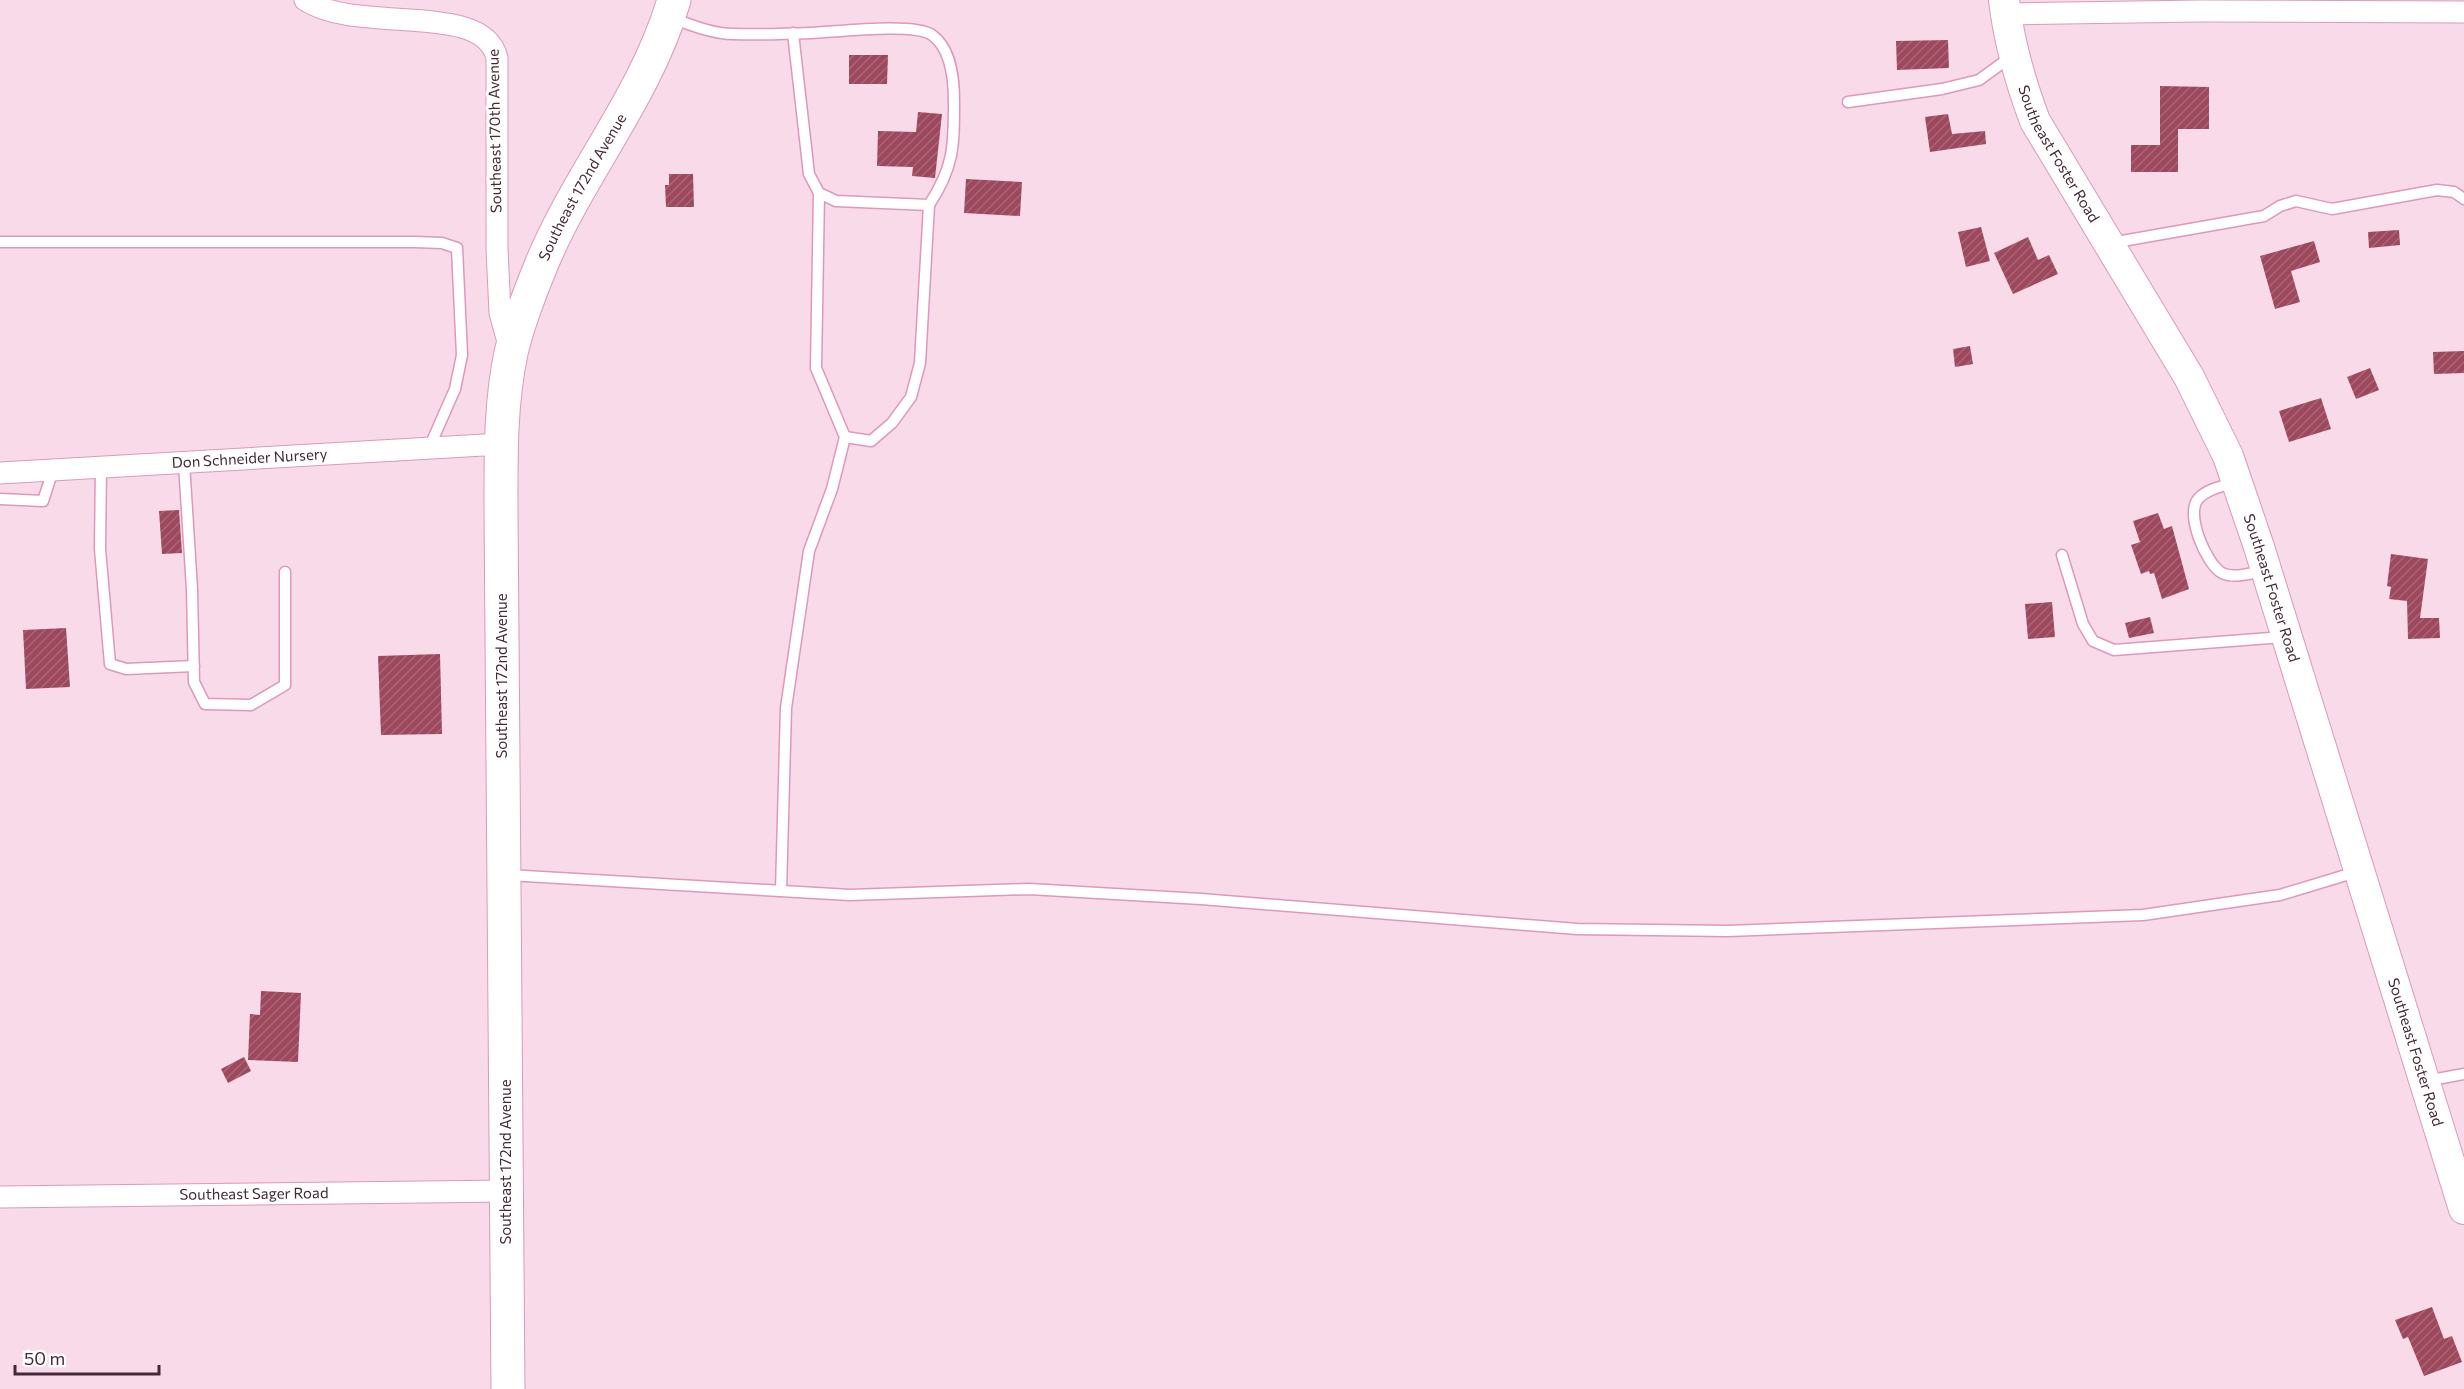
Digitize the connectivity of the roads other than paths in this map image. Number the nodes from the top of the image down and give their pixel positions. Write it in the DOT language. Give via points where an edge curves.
graph roads {
  1 [pos="305,0"];
  2 [pos="2005,7"];
  3 [pos="671,8"];
  4 [pos="2464,12"];
  5 [pos="793,33"];
  6 [pos="2013,56"];
  7 [pos="1848,102"];
  8 [pos="819,194"];
  9 [pos="2464,198"];
  10 [pos="929,205"];
  11 [pos="0,242"];
  12 [pos="2108,243"];
  13 [pos="511,353"];
  14 [pos="845,437"];
  15 [pos="501,444"];
  16 [pos="429,448"];
  17 [pos="184,463"];
  18 [pos="100,467"];
  19 [pos="53,470"];
  20 [pos="0,473"];
  21 [pos="2237,481"];
  22 [pos="0,499"];
  23 [pos="2062,555"];
  24 [pos="2266,570"];
  25 [pos="285,572"];
  26 [pos="2287,637"];
  27 [pos="194,666"];
  28 [pos="2358,871"];
  29 [pos="504,874"];
  30 [pos="781,891"];
  31 [pos="2464,1074"];
  32 [pos="2423,1082"];
  33 [pos="507,1191"];
  34 [pos="0,1197"];
  35 [pos="2464,1209"];
  36 [pos="508,1389"];
  1 -- 13 [label="street, Southeast 170th Avenue" via="336,10 449,8 471,14 488,30 497,58 500,313"];
  2 -- 4 [label="street"];
  2 -- 6 [label="main road, Southeast Foster Road"];
  3 -- 5 [label="lane" via="731,34"];
  3 -- 13 [label="main road, Southeast 172nd Avenue" via="632,101 543,262"];
  5 -- 8 [label="lane" via="809,174"];
  5 -- 10 [label="lane" via="908,30 932,34 941,45 954,76 954,133 950,165"];
  6 -- 7 [label="lane" via="1979,80"];
  6 -- 12 [label="main road, Southeast Foster Road" via="2035,121"];
  8 -- 10 [label="lane" via="836,201"];
  8 -- 14 [label="lane" via="816,368"];
  9 -- 12 [label="lane" via="2437,190 2332,209 2296,201 2264,216"];
  10 -- 14 [label="lane" via="920,363 911,397 892,423 871,441"];
  11 -- 16 [label="lane" via="415,242 457,248 462,355 455,389"];
  12 -- 21 [label="main road, Southeast Foster Road" via="2189,377"];
  13 -- 15 [label="main road, Southeast 172nd Avenue"];
  14 -- 30 [label="lane" via="832,489 809,551 786,708"];
  15 -- 16 [label="street, Don Schneider Nursery"];
  15 -- 29 [label="main road, Southeast 172nd Avenue"];
  16 -- 17 [label="street, Don Schneider Nursery"];
  17 -- 18 [label="street, Don Schneider Nursery"];
  17 -- 27 [label="lane"];
  18 -- 19 [label="street, Don Schneider Nursery"];
  18 -- 27 [label="lane" via="100,549 110,664 126,669"];
  19 -- 20 [label="street, Don Schneider Nursery"];
  19 -- 22 [label="lane" via="43,501"];
  21 -- 24 [label="main road, Southeast Foster Road"];
  21 -- 24 [label="lane" via="2206,492 2196,501 2192,514 2202,545 2221,573 2233,576"];
  23 -- 26 [label="lane" via="2083,624 2093,641 2114,650"];
  24 -- 26 [label="main road, Southeast Foster Road"];
  25 -- 27 [label="lane" via="285,685 251,705 205,704 194,682"];
  26 -- 28 [label="main road, Southeast Foster Road"];
  28 -- 30 [label="lane" via="2280,895 2143,915 1728,931 1577,929 1029,889 850,895"];
  28 -- 32 [label="main road, Southeast Foster Road"];
  29 -- 30 [label="lane"];
  29 -- 33 [label="main road, Southeast 172nd Avenue"];
  31 -- 32 [label="lane"];
  32 -- 35 [label="main road, Southeast Foster Road"];
  33 -- 34 [label="street, Southeast Sager Road"];
  33 -- 36 [label="main road, Southeast 172nd Avenue"];
}
